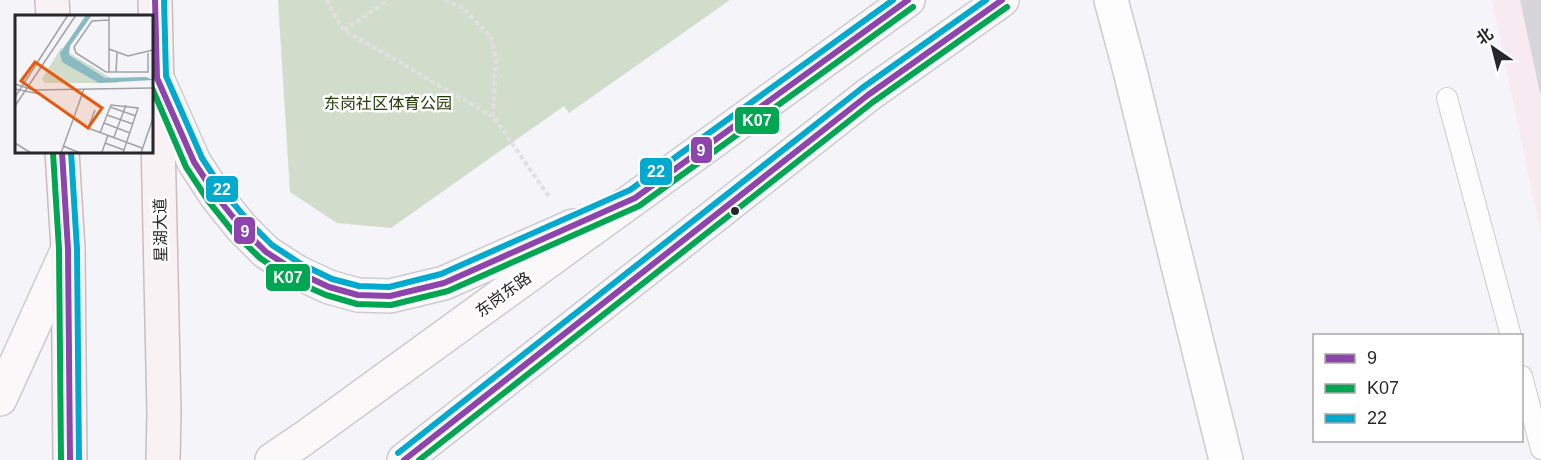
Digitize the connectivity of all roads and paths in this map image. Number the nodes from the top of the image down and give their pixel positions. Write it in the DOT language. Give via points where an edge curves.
graph roads {
  1 [pos="52,0"];
  2 [pos="155,0"];
  3 [pos="327,0"];
  4 [pos="388,0"];
  5 [pos="445,0"];
  6 [pos="908,0"];
  7 [pos="1002,0"];
  8 [pos="1110,0"];
  9 [pos="53,15"];
  10 [pos="344,30"];
  11 [pos="157,78"];
  12 [pos="1447,98"];
  13 [pos="493,116"];
  14 [pos="62,153"];
  15 [pos="635,198"];
  16 [pos="570,227"];
  17 [pos="68,249"];
  18 [pos="1510,334"];
  19 [pos="1523,383"];
  20 [pos="0,399"];
  21 [pos="1541,449"];
  22 [pos="70,460"];
  23 [pos="163,460"];
  24 [pos="272,460"];
  25 [pos="404,460"];
  26 [pos="1226,460"];
  1 -- 9 [label="main road"];
  2 -- 11 [label="main road, 星湖大道"];
  3 -- 10 [label="path"];
  4 -- 10 [label="path"];
  5 -- 13 [label="path" via="464,9 491,38 496,58"];
  6 -- 15 [label="main road, 东岗东路"];
  7 -- 25 [label="main road" via="867,95"];
  8 -- 26 [label="street" via="1130,67"];
  10 -- 13 [label="path"];
  11 -- 16 [label="main road" via="194,162 241,226 266,252 329,287 358,295 390,296 444,283"];
  11 -- 23 [label="main road, 星湖大道"];
  12 -- 18 [label="lane"];
  13 -- 16 [label="path"];
  14 -- 17 [label="main road"];
  15 -- 16 [label="main road"];
  15 -- 24 [label="main road, 东岗东路"];
  17 -- 20 [label="main road"];
  17 -- 22 [label="main road"];
  19 -- 21 [label="lane"];
}
